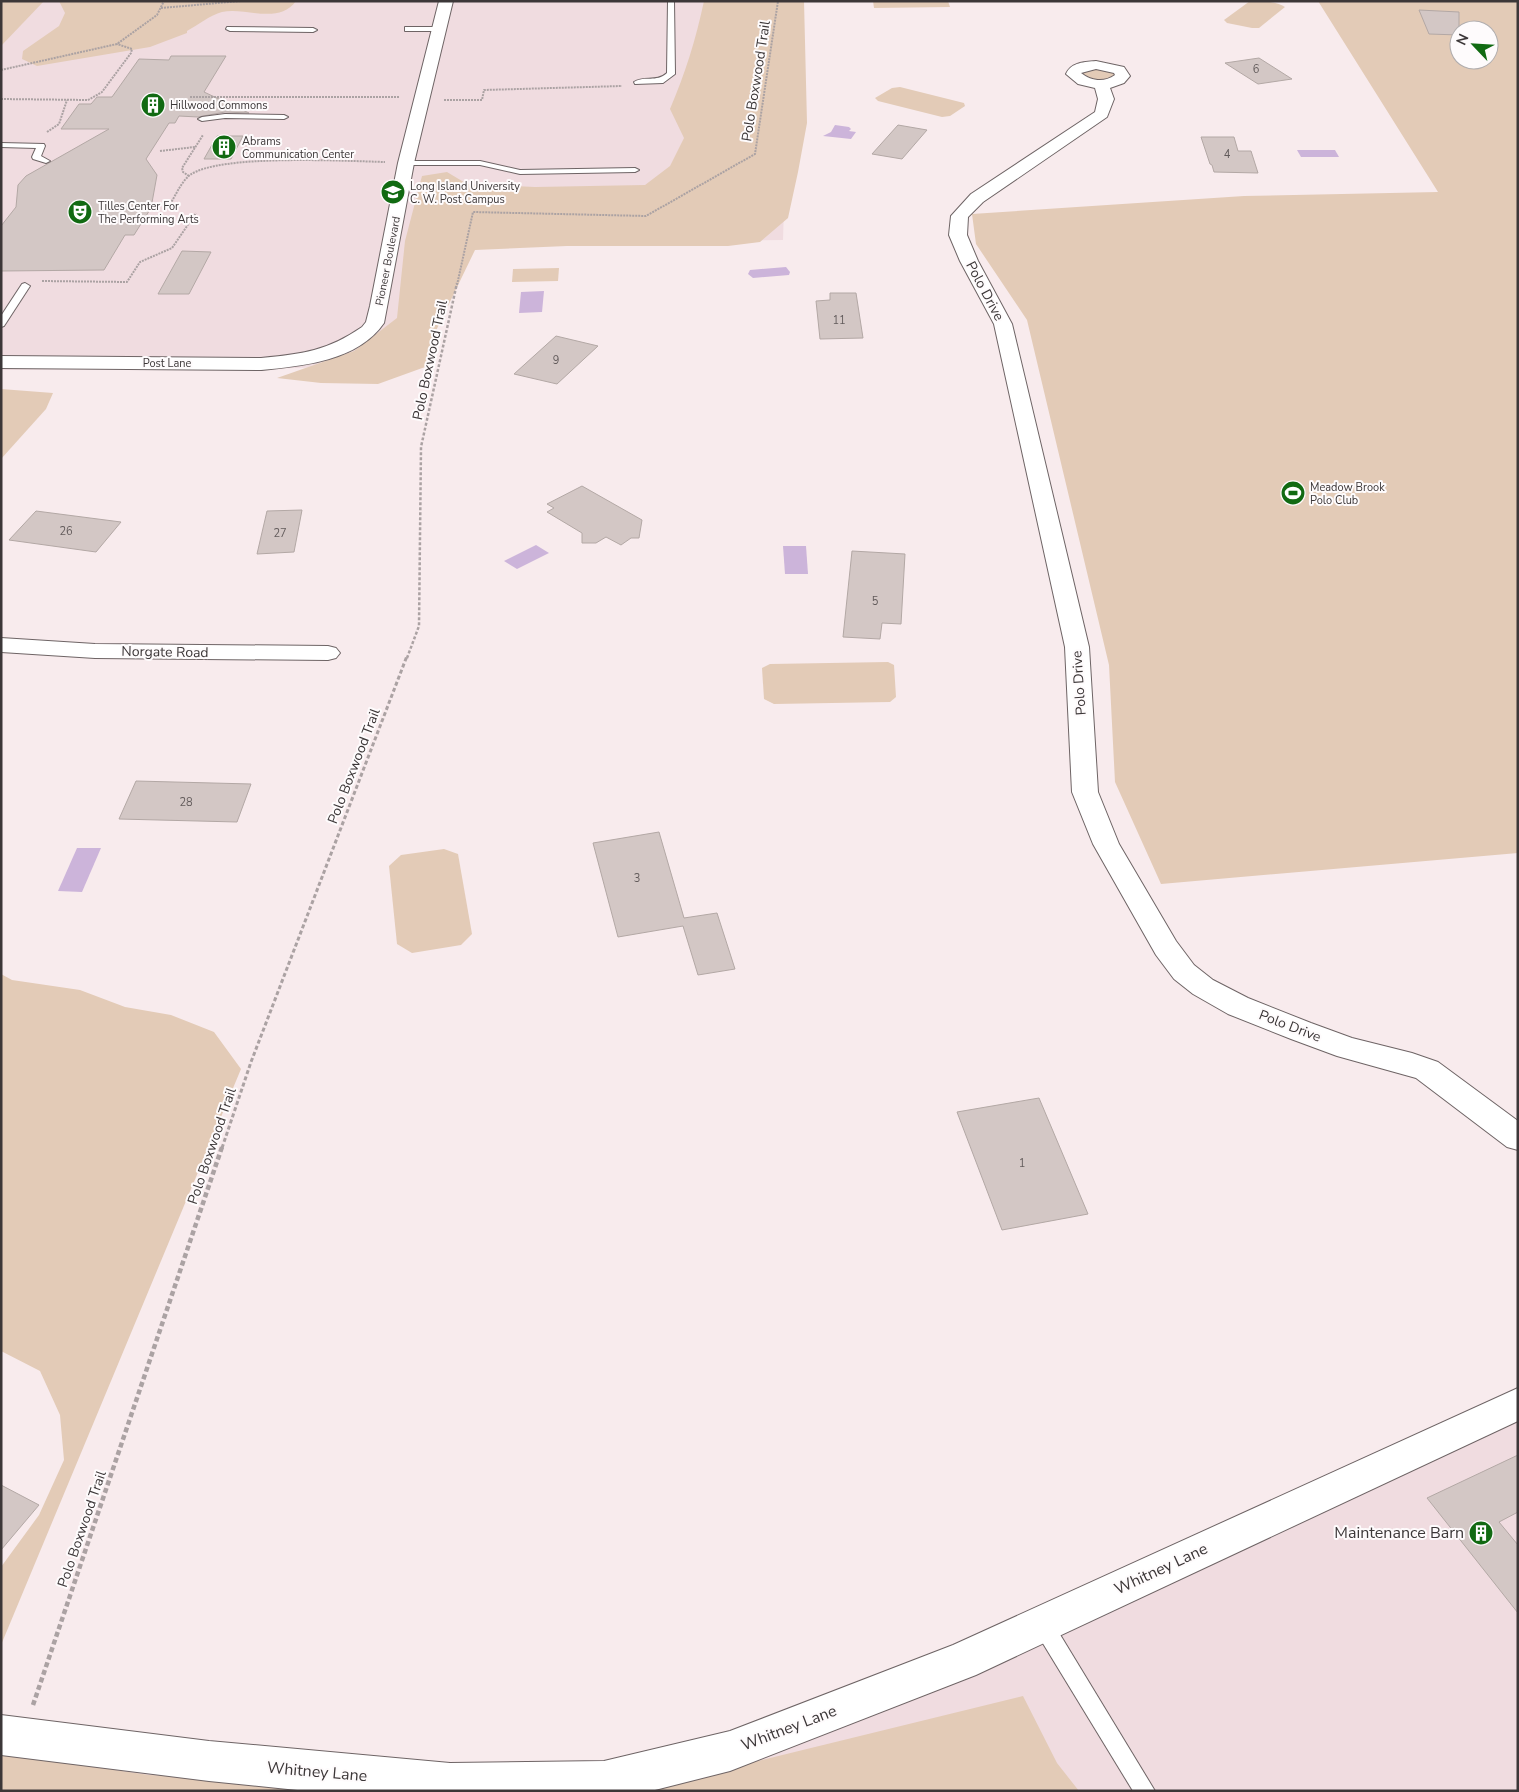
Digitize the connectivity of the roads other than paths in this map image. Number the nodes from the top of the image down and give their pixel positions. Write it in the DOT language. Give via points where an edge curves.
graph roads {
  1 [pos="446,1"];
  2 [pos="671,1"];
  3 [pos="439,29"];
  4 [pos="230,30"];
  5 [pos="312,30"];
  6 [pos="408,30"];
  7 [pos="638,82"];
  8 [pos="1101,84"];
  9 [pos="284,117"];
  10 [pos="202,119"];
  11 [pos="1,145"];
  12 [pos="46,161"];
  13 [pos="406,163"];
  14 [pos="635,170"];
  15 [pos="25,286"];
  16 [pos="1,324"];
  17 [pos="331,352"];
  18 [pos="1,362"];
  19 [pos="1,645"];
  20 [pos="328,653"];
  21 [pos="1518,1138"];
  22 [pos="1518,1404"];
  23 [pos="1042,1624"];
  24 [pos="12,1737"];
  25 [pos="1144,1791"];
  1 -- 3 [label="street, Pioneer Boulevard"];
  2 -- 7 [label="lane" via="671,74 663,81"];
  3 -- 6 [label="lane"];
  3 -- 13 [label="street, Pioneer Boulevard"];
  4 -- 5 [label="lane"];
  8 -- 21 [label="street, Polo Drive" via="1106,99 1102,114 977,198 960,216 958,225 958,235 969,261 1003,324 1078,647 1085,792 1106,844 1166,948 1184,972 1247,1010 1348,1048 1427,1070"];
  9 -- 10 [label="lane"];
  11 -- 12 [label="lane" via="41,146 36,157"];
  13 -- 14 [label="lane" via="480,163 520,172"];
  13 -- 17 [label="street, Pioneer Boulevard" via="375,322 369,331"];
  15 -- 16 [label="lane"];
  17 -- 18 [label="street, Post Lane" via="304,360 260,364"];
  19 -- 20 [label="street, Norgate Road" via="95,651"];
  22 -- 23 [label="street, Whitney Lane"];
  23 -- 24 [label="street, Whitney Lane" via="962,1660 730,1751 604,1782 450,1784 209,1761"];
  23 -- 25 [label="lane"];
}
